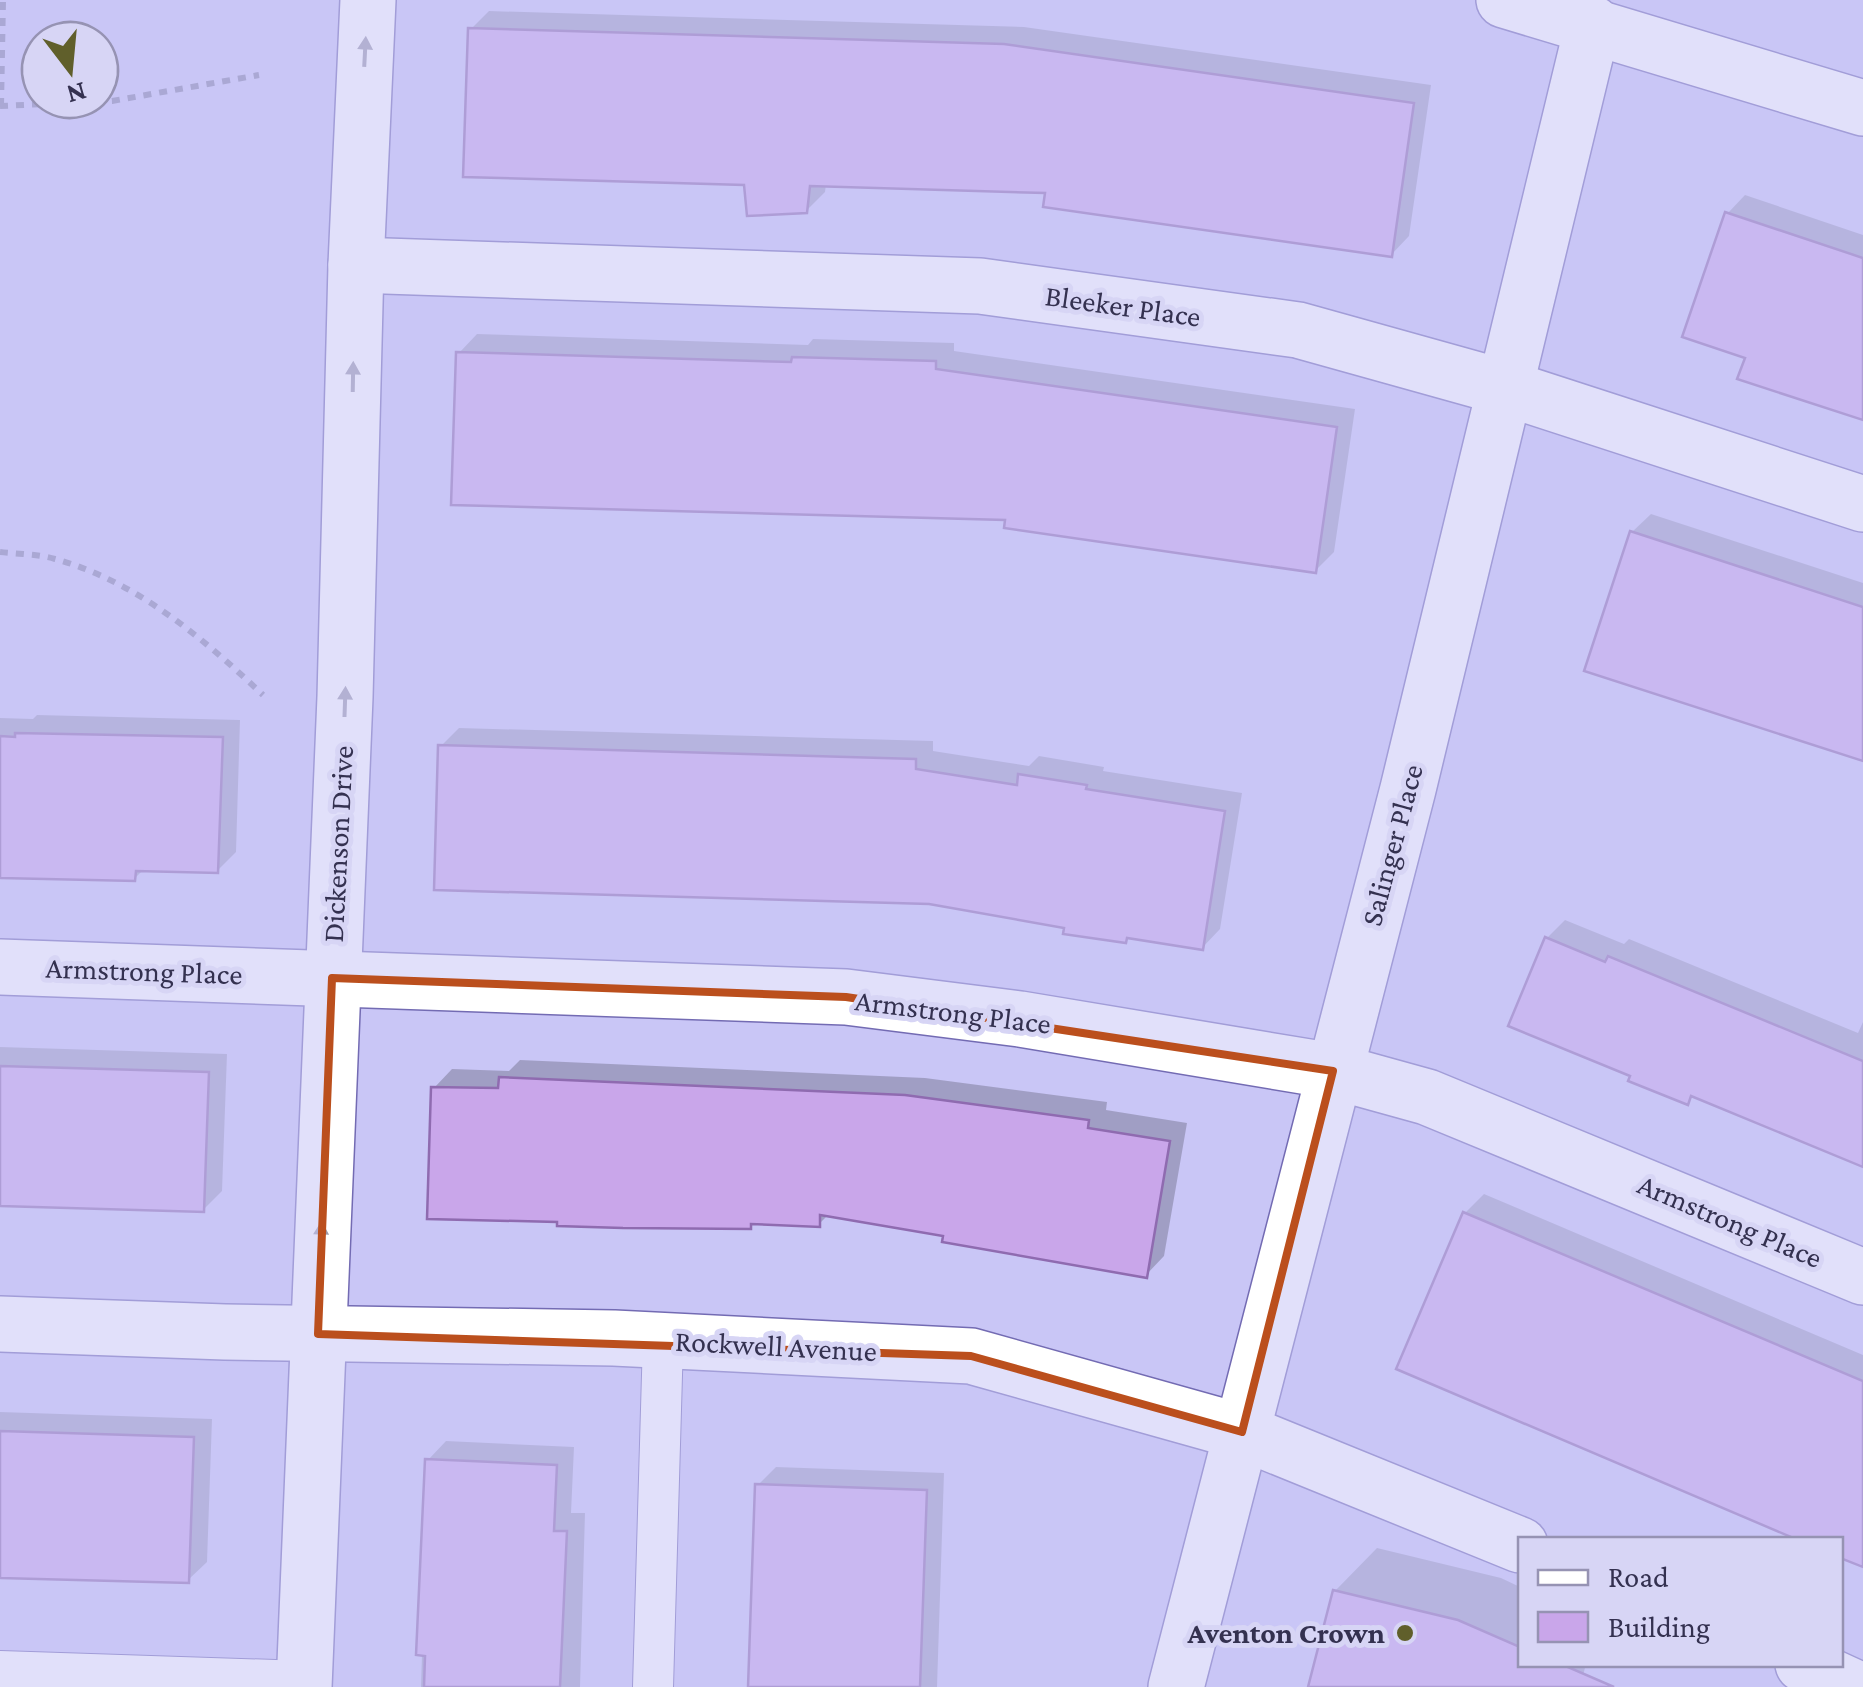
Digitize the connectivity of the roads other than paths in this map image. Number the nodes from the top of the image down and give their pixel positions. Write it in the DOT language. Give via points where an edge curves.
graph roads {
  1 [pos="368,0"];
  2 [pos="1504,0"];
  3 [pos="1596,12"];
  4 [pos="1863,108"];
  5 [pos="356,265"];
  6 [pos="1506,388"];
  7 [pos="1863,504"];
  8 [pos="0,966"];
  9 [pos="332,978"];
  10 [pos="1333,1071"];
  11 [pos="1863,1277"];
  12 [pos="0,1324"];
  13 [pos="318,1334"];
  14 [pos="663,1340"];
  15 [pos="1242,1432"];
  16 [pos="1518,1544"];
  17 [pos="1809,1667"];
  18 [pos="0,1672"];
  19 [pos="304,1684"];
  20 [pos="653,1687"];
  21 [pos="1176,1687"];
  22 [pos="1854,1687"];
  5 -- 1 [label="street, Dickenson Drive, one-way"];
  2 -- 3 [label="street"];
  3 -- 4 [label="street"];
  3 -- 6 [label="street, Salinger Place"];
  5 -- 6 [label="street, Bleeker Place" via="980,286 1298,330"];
  9 -- 5 [label="street, Dickenson Drive, one-way"];
  6 -- 7 [label="street, Bleeker Place"];
  6 -- 10 [label="street, Salinger Place"];
  8 -- 9 [label="street, Armstrong Place"];
  9 -- 10 [label="street, Armstrong Place" via="846,998 1020,1018"];
  13 -- 9 [label="street, Dickenson Drive, one-way"];
  10 -- 11 [label="street, Armstrong Place" via="1427,1097"];
  10 -- 15 [label="street, Salinger Place"];
  12 -- 13 [label="street, Rockwell Avenue"];
  13 -- 14 [label="street, Rockwell Avenue"];
  13 -- 19 [label="street, Dickenson Drive"];
  14 -- 15 [label="street, Rockwell Avenue" via="970,1356"];
  14 -- 20 [label="lane"];
  15 -- 16 [label="street, Rockwell Avenue"];
  15 -- 21 [label="street, Salinger Place"];
  17 -- 22 [label="street"];
  18 -- 19 [label="lane"];
}
